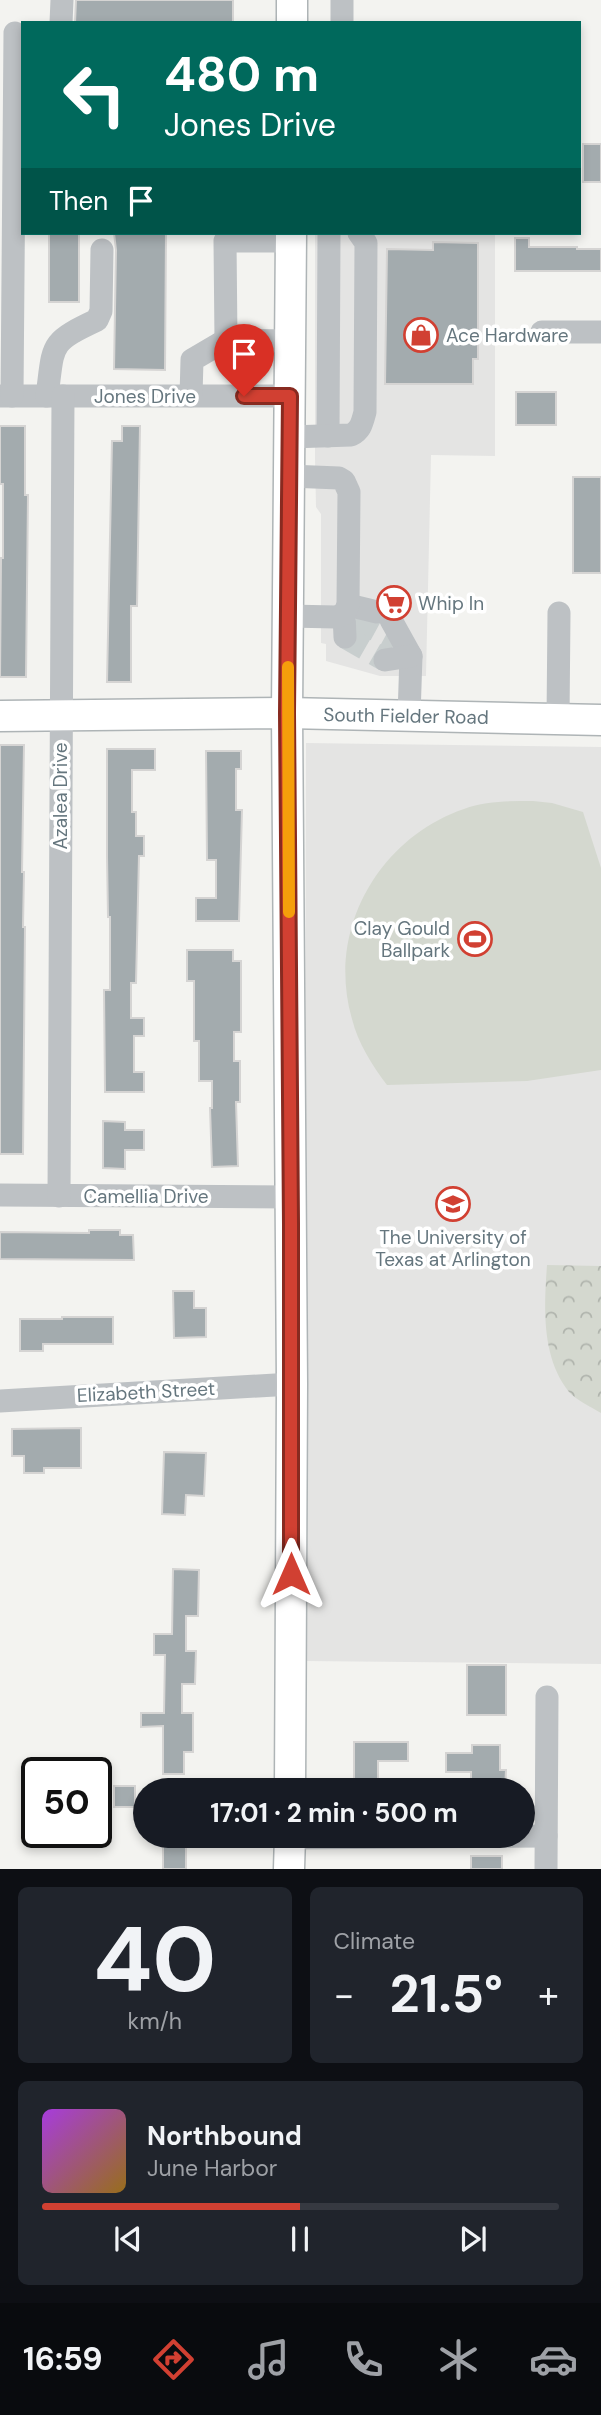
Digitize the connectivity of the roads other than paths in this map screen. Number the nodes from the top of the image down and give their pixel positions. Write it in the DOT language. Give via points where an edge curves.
graph roads {
  1 [pos="62,0"];
  2 [pos="292,0"];
  3 [pos="342,0"];
  4 [pos="61,21"];
  5 [pos="292,21"];
  6 [pos="342,21"];
  7 [pos="13,33"];
  8 [pos="329,235"];
  9 [pos="360,235"];
  10 [pos="291,237"];
  11 [pos="102,250"];
  12 [pos="542,332"];
  13 [pos="601,332"];
  14 [pos="226,340"];
  15 [pos="290,341"];
  16 [pos="6,396"];
  17 [pos="55,396"];
  18 [pos="191,396"];
  19 [pos="290,396"];
  20 [pos="328,436"];
  21 [pos="290,437"];
  22 [pos="289,476"];
  23 [pos="559,613"];
  24 [pos="288,616"];
  25 [pos="372,631"];
  26 [pos="287,713"];
  27 [pos="0,716"];
  28 [pos="60,716"];
  29 [pos="410,716"];
  30 [pos="558,719"];
  31 [pos="601,720"];
  32 [pos="0,1195"];
  33 [pos="60,1196"];
  34 [pos="291,1198"];
  35 [pos="292,1384"];
  36 [pos="0,1401"];
  37 [pos="547,1697"];
  38 [pos="290,1778"];
  39 [pos="535,1836"];
  40 [pos="546,1836"];
  41 [pos="290,1848"];
  42 [pos="289,1869"];
  43 [pos="546,1869"];
  1 -- 4 [label="street"];
  2 -- 5 [label="main road"];
  3 -- 6 [label="street"];
  7 -- 16 [label="street"];
  8 -- 20 [label="street"];
  9 -- 20 [label="street" via="366,243 365,412 357,432"];
  10 -- 14 [label="street" via="225,241"];
  10 -- 15 [label="main road"];
  11 -- 17 [label="street, Azalea Drive" via="101,311 97,320 60,340 53,354"];
  12 -- 13 [label="street"];
  14 -- 15 [label="street"];
  14 -- 18 [label="street" via="192,360"];
  15 -- 19 [label="main road"];
  16 -- 17 [label="street, Jones Drive"];
  17 -- 18 [label="street, Jones Drive"];
  17 -- 28 [label="street, Azalea Drive"];
  18 -- 19 [label="street, Jones Drive"];
  19 -- 21 [label="main road"];
  20 -- 21 [label="street"];
  21 -- 22 [label="main road"];
  22 -- 24 [label="main road"];
  22 -- 25 [label="street" via="344,481"];
  23 -- 30 [label="street"];
  24 -- 25 [label="street" via="336,617"];
  24 -- 26 [label="main road"];
  25 -- 29 [label="street"];
  26 -- 28 [label="main road, South Fielder Road"];
  26 -- 29 [label="main road, South Fielder Road"];
  26 -- 34 [label="main road"];
  27 -- 28 [label="main road, South Fielder Road"];
  28 -- 33 [label="street, Azalea Drive"];
  29 -- 30 [label="main road, South Fielder Road"];
  30 -- 31 [label="main road, South Fielder Road"];
  32 -- 33 [label="street, Camellia Drive"];
  33 -- 34 [label="street, Camellia Drive"];
  34 -- 35 [label="main road"];
  35 -- 36 [label="street, Elizabeth Street"];
  35 -- 38 [label="main road"];
  37 -- 40 [label="street"];
  39 -- 40 [label="street"];
  40 -- 43 [label="street"];
  41 -- 42 [label="main road"];
}
